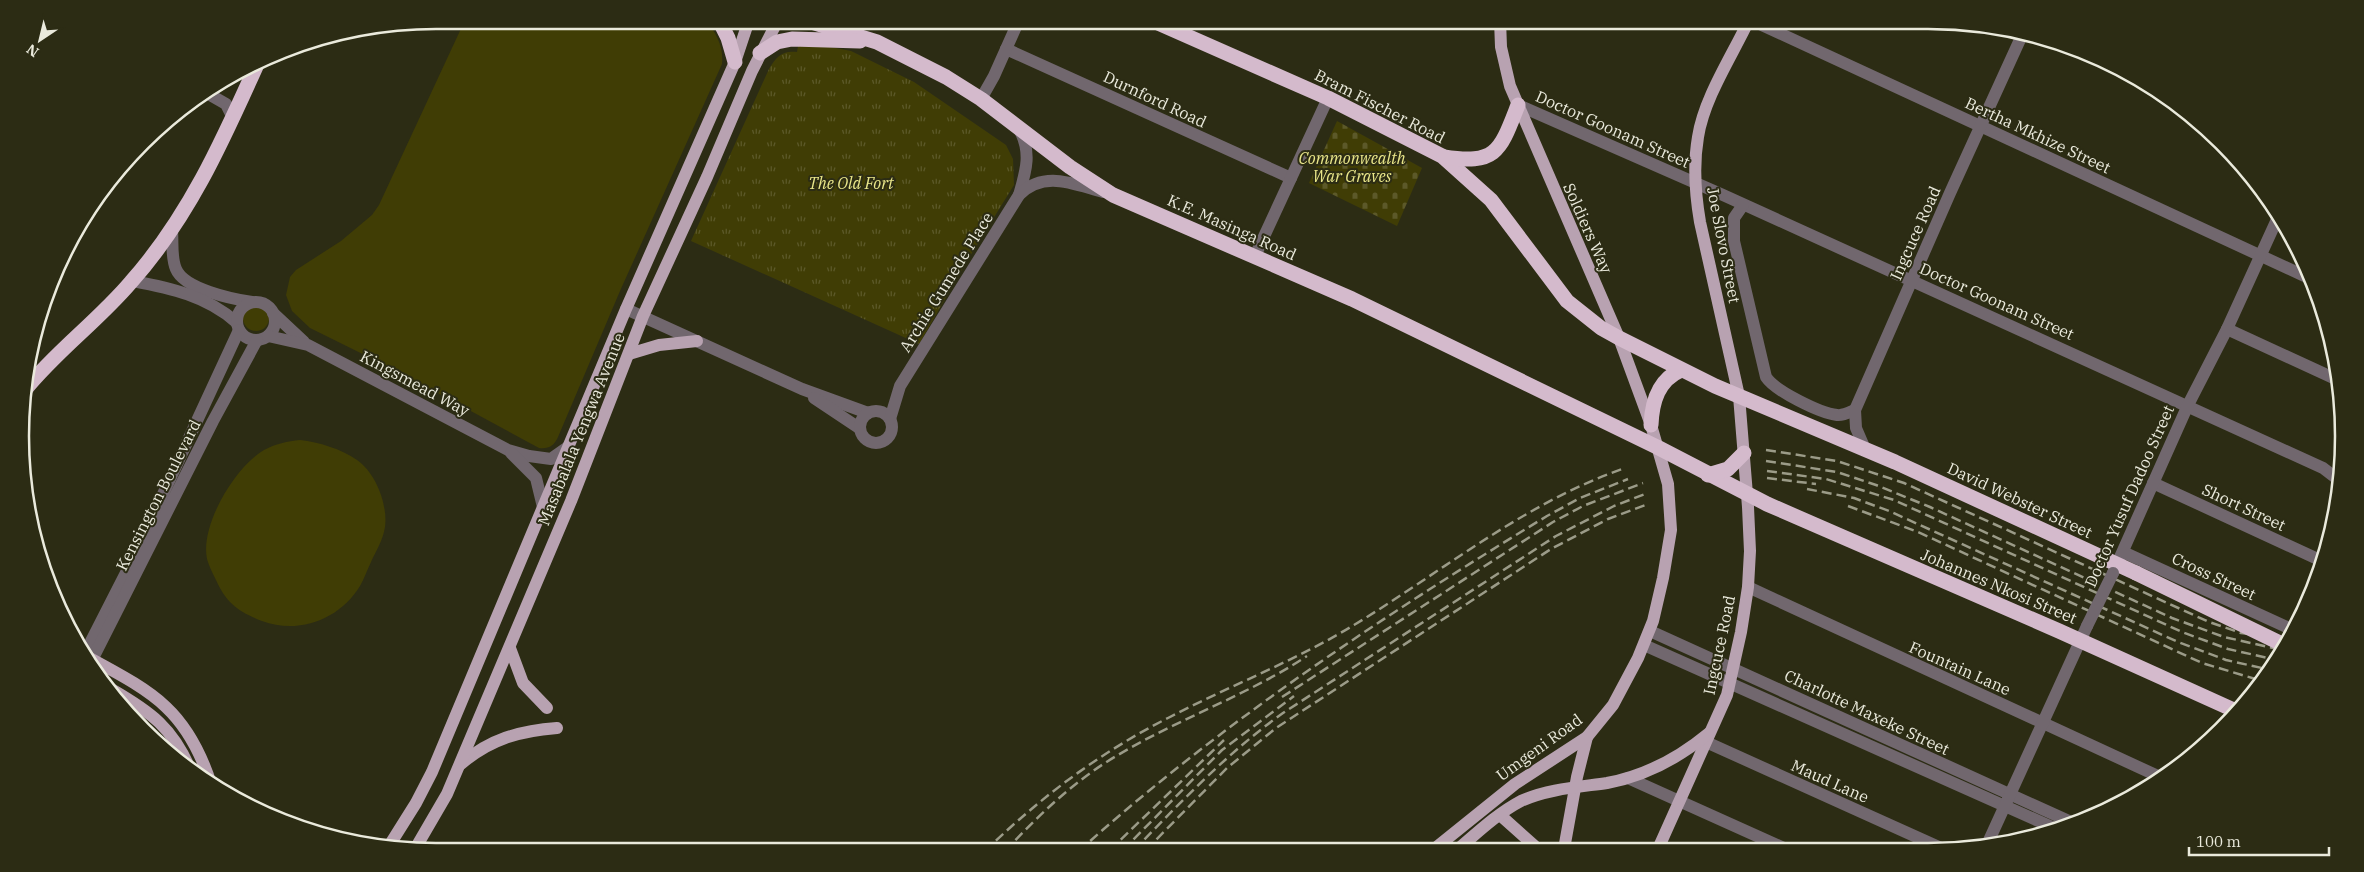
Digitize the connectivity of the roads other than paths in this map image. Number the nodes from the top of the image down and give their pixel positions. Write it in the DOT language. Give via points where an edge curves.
graph roads {
  1 [pos="723,29"];
  2 [pos="746,29"];
  3 [pos="773,29"];
  4 [pos="835,29"];
  5 [pos="1015,29"];
  6 [pos="1171,29"];
  7 [pos="1501,29"];
  8 [pos="1746,29"];
  9 [pos="1769,29"];
  10 [pos="872,40"];
  11 [pos="2020,40"];
  12 [pos="1006,49"];
  13 [pos="760,53"];
  14 [pos="735,62"];
  15 [pos="254,72"];
  16 [pos="212,96"];
  17 [pos="981,98"];
  18 [pos="1328,98"];
  19 [pos="1518,105"];
  20 [pos="234,118"];
  21 [pos="1017,126"];
  22 [pos="1981,127"];
  23 [pos="1442,156"];
  24 [pos="1291,178"];
  25 [pos="1694,182"];
  26 [pos="1113,195"];
  27 [pos="1019,196"];
  28 [pos="1743,205"];
  29 [pos="2275,223"];
  30 [pos="172,231"];
  31 [pos="2261,255"];
  32 [pos="1255,256"];
  33 [pos="2301,274"];
  34 [pos="1912,280"];
  35 [pos="133,281"];
  36 [pos="252,302"];
  37 [pos="626,309"];
  38 [pos="273,312"];
  39 [pos="643,316"];
  40 [pos="238,326"];
  41 [pos="2227,329"];
  42 [pos="263,338"];
  43 [pos="1619,338"];
  44 [pos="697,341"];
  45 [pos="308,345"];
  46 [pos="629,354"];
  47 [pos="1681,370"];
  48 [pos="2331,378"];
  49 [pos="32,383"];
  50 [pos="900,386"];
  51 [pos="802,389"];
  52 [pos="1739,396"];
  53 [pos="2188,405"];
  54 [pos="1855,410"];
  55 [pos="872,412"];
  56 [pos="890,419"];
  57 [pos="1651,425"];
  58 [pos="860,428"];
  59 [pos="568,447"];
  60 [pos="1657,447"];
  61 [pos="1865,449"];
  62 [pos="508,450"];
  63 [pos="1744,453"];
  64 [pos="2323,468"];
  65 [pos="2333,470"];
  66 [pos="1708,475"];
  67 [pos="2333,476"];
  68 [pos="2152,483"];
  69 [pos="1747,495"];
  70 [pos="543,507"];
  71 [pos="2316,558"];
  72 [pos="2118,563"];
  73 [pos="1748,587"];
  74 [pos="2287,628"];
  75 [pos="1650,630"];
  76 [pos="2080,641"];
  77 [pos="2279,643"];
  78 [pos="1644,645"];
  79 [pos="510,648"];
  80 [pos="90,652"];
  81 [pos="91,652"];
  82 [pos="99,665"];
  83 [pos="1733,667"];
  84 [pos="1730,683"];
  85 [pos="123,696"];
  86 [pos="547,708"];
  87 [pos="2231,709"];
  88 [pos="1833,715"];
  89 [pos="2044,723"];
  90 [pos="1828,727"];
  91 [pos="556,728"];
  92 [pos="1587,736"];
  93 [pos="1709,737"];
  94 [pos="184,756"];
  95 [pos="1907,756"];
  96 [pos="459,765"];
  97 [pos="207,773"];
  98 [pos="2155,775"];
  99 [pos="1628,778"];
  100 [pos="1575,788"];
  101 [pos="2008,800"];
  102 [pos="1678,801"];
  103 [pos="1500,815"];
  104 [pos="2065,820"];
  105 [pos="2048,825"];
  106 [pos="1990,838"];
  107 [pos="393,841"];
  108 [pos="418,842"];
  109 [pos="1441,843"];
  110 [pos="1466,843"];
  111 [pos="1531,843"];
  112 [pos="1565,843"];
  113 [pos="1660,843"];
  114 [pos="1772,843"];
  115 [pos="1930,843"];
  1 -- 14 [label="highway"];
  2 -- 14 [label="main road, Masabalala Yengwa Avenue"];
  3 -- 13 [label="main road, Masabalala Yengwa Avenue"];
  4 -- 10 [label="highway, K.E. Masinga Road"];
  5 -- 12 [label="street"];
  6 -- 18 [label="highway, Bram Fischer Road"];
  7 -- 19 [label="main road, Soldiers Way" via="1504,65"];
  8 -- 25 [label="main road, Joe Slovo Street" via="1703,119"];
  9 -- 22 [label="street, Bertha Mkhize Street"];
  10 -- 13 [label="highway" via="792,39 776,42"];
  10 -- 17 [label="highway, K.E. Masinga Road" via="938,72"];
  11 -- 22 [label="street, Ingcuce Road"];
  12 -- 17 [label="street"];
  12 -- 24 [label="street, Durnford Road"];
  13 -- 39 [label="main road, Masabalala Yengwa Avenue"];
  14 -- 37 [label="main road, Masabalala Yengwa Avenue"];
  15 -- 20 [label="highway"];
  16 -- 20 [label="street" via="226,104"];
  17 -- 21 [label="highway, K.E. Masinga Road"];
  18 -- 23 [label="highway, Bram Fischer Road"];
  18 -- 24 [label="street"];
  19 -- 23 [label="highway" via="1506,138 1496,152 1472,160"];
  19 -- 25 [label="street, Doctor Goonam Street"];
  19 -- 43 [label="main road, Soldiers Way"];
  20 -- 30 [label="highway" via="193,199"];
  21 -- 26 [label="highway, K.E. Masinga Road"];
  21 -- 27 [label="street, Archie Gumede Place" via="1024,139 1028,161"];
  22 -- 31 [label="street, Bertha Mkhize Street"];
  22 -- 34 [label="street, Ingcuce Road"];
  23 -- 43 [label="highway, Bram Fischer Road" via="1491,200 1567,301"];
  24 -- 32 [label="street"];
  25 -- 28 [label="street, Doctor Goonam Street"];
  25 -- 52 [label="main road, Joe Slovo Street"];
  26 -- 27 [label="street, Archie Gumede Place" via="1051,180 1034,184"];
  26 -- 32 [label="highway, K.E. Masinga Road"];
  27 -- 50 [label="street, Archie Gumede Place"];
  28 -- 34 [label="street, Doctor Goonam Street"];
  28 -- 54 [label="street" via="1734,218 1734,240 1766,377 1778,389 1827,412 1838,415"];
  29 -- 31 [label="street, Doctor Yusuf Dadoo Street"];
  30 -- 35 [label="highway"];
  30 -- 36 [label="street" via="174,264 182,278 211,293"];
  31 -- 33 [label="street, Bertha Mkhize Street"];
  31 -- 41 [label="street, Doctor Yusuf Dadoo Street"];
  32 -- 60 [label="highway, K.E. Masinga Road" via="1352,299"];
  34 -- 53 [label="street, Doctor Goonam Street"];
  34 -- 54 [label="street, Ingcuce Road"];
  35 -- 40 [label="street" via="175,290 208,302"];
  35 -- 49 [label="highway"];
  36 -- 38 [label="street" via="262,303"];
  36 -- 40 [label="street" via="240,310"];
  37 -- 39 [label="street"];
  37 -- 59 [label="main road, Masabalala Yengwa Avenue"];
  38 -- 42 [label="street" via="274,328"];
  38 -- 45 [label="street, Kingsmead Way"];
  39 -- 44 [label="street"];
  39 -- 46 [label="main road, Masabalala Yengwa Avenue"];
  40 -- 42 [label="street" via="247,338"];
  40 -- 80 [label="street, Kensington Boulevard"];
  41 -- 48 [label="street"];
  41 -- 53 [label="street, Doctor Yusuf Dadoo Street"];
  42 -- 45 [label="street, Kingsmead Way"];
  42 -- 81 [label="street, Kensington Boulevard" via="213,421"];
  43 -- 47 [label="highway, Bram Fischer Road"];
  43 -- 57 [label="main road, Soldiers Way"];
  44 -- 46 [label="main road" via="659,345"];
  44 -- 51 [label="street"];
  45 -- 62 [label="street, Kingsmead Way"];
  46 -- 79 [label="main road, Masabalala Yengwa Avenue"];
  47 -- 52 [label="highway"];
  47 -- 57 [label="highway" via="1671,374 1657,392"];
  50 -- 55 [label="street, Archie Gumede Place"];
  50 -- 56 [label="street, Archie Gumede Place"];
  51 -- 55 [label="street"];
  51 -- 58 [label="street"];
  52 -- 61 [label="highway, David Webster Street"];
  52 -- 63 [label="main road"];
  53 -- 64 [label="street, Doctor Goonam Street"];
  53 -- 68 [label="street, Doctor Yusuf Dadoo Street"];
  54 -- 61 [label="street" via="1856,428"];
  55 -- 56 [label="street" via="884,413"];
  55 -- 58 [label="street" via="861,419"];
  56 -- 58 [label="street" via="890,434 879,442 867,440"];
  57 -- 60 [label="main road, Soldiers Way"];
  59 -- 62 [label="street, Kingsmead Way" via="551,459"];
  59 -- 70 [label="main road, Masabalala Yengwa Avenue"];
  60 -- 66 [label="highway"];
  60 -- 75 [label="main road, Umgeni Road" via="1668,484 1671,523 1664,578"];
  61 -- 72 [label="highway, David Webster Street"];
  62 -- 70 [label="street, Kingsmead Way" via="536,478"];
  63 -- 66 [label="highway" via="1728,468"];
  63 -- 69 [label="main road, Ingcuce Road"];
  64 -- 65 [label="street"];
  64 -- 67 [label="street"];
  66 -- 69 [label="highway, Johannes Nkosi Street"];
  68 -- 71 [label="street, Short Street"];
  68 -- 72 [label="street, Doctor Yusuf Dadoo Street"];
  69 -- 73 [label="main road, Ingcuce Road"];
  69 -- 76 [label="highway, Johannes Nkosi Street"];
  70 -- 107 [label="main road, Masabalala Yengwa Avenue" via="432,772"];
  72 -- 74 [label="street, Cross Street"];
  72 -- 76 [label="street, Doctor Yusuf Dadoo Street, bridge"];
  72 -- 77 [label="highway, David Webster Street, bridge"];
  73 -- 83 [label="main road, Ingcuce Road"];
  73 -- 89 [label="street, Fountain Lane"];
  75 -- 78 [label="main road, Umgeni Road"];
  75 -- 83 [label="street, Charlotte Maxeke Street"];
  76 -- 87 [label="highway, Johannes Nkosi Street"];
  76 -- 89 [label="street, Doctor Yusuf Dadoo Street"];
  78 -- 84 [label="street, Charlotte Maxeke Street"];
  78 -- 92 [label="main road, Umgeni Road" via="1613,706"];
  79 -- 86 [label="main road" via="523,683"];
  79 -- 96 [label="main road, Masabalala Yengwa Avenue"];
  82 -- 97 [label="main road" via="142,686 171,710 199,749"];
  83 -- 84 [label="main road, Ingcuce Road"];
  83 -- 88 [label="street, Charlotte Maxeke Street"];
  84 -- 90 [label="street, Charlotte Maxeke Street"];
  84 -- 93 [label="main road, Ingcuce Road"];
  85 -- 94 [label="main road" via="165,726"];
  88 -- 90 [label="street"];
  88 -- 95 [label="street, Charlotte Maxeke Street"];
  89 -- 98 [label="street, Fountain Lane"];
  89 -- 101 [label="street, Doctor Yusuf Dadoo Street"];
  90 -- 95 [label="street, Charlotte Maxeke Street"];
  91 -- 96 [label="main road" via="502,737"];
  92 -- 100 [label="main road"];
  92 -- 109 [label="main road, Umgeni Road" via="1515,784"];
  93 -- 99 [label="main road, Umgeni Road"];
  93 -- 102 [label="main road, Ingcuce Road"];
  93 -- 115 [label="street, Maud Lane"];
  95 -- 101 [label="street, Charlotte Maxeke Street"];
  96 -- 108 [label="main road, Masabalala Yengwa Avenue" via="447,794"];
  99 -- 100 [label="main road, Umgeni Road"];
  99 -- 102 [label="street"];
  100 -- 103 [label="main road, Umgeni Road" via="1530,798"];
  100 -- 112 [label="main road"];
  101 -- 104 [label="street, Charlotte Maxeke Street"];
  101 -- 105 [label="street, Charlotte Maxeke Street"];
  101 -- 106 [label="street, Doctor Yusuf Dadoo Street"];
  102 -- 113 [label="main road, Ingcuce Road"];
  102 -- 114 [label="street"];
  103 -- 110 [label="main road, Umgeni Road"];
  103 -- 111 [label="main road"];
}
